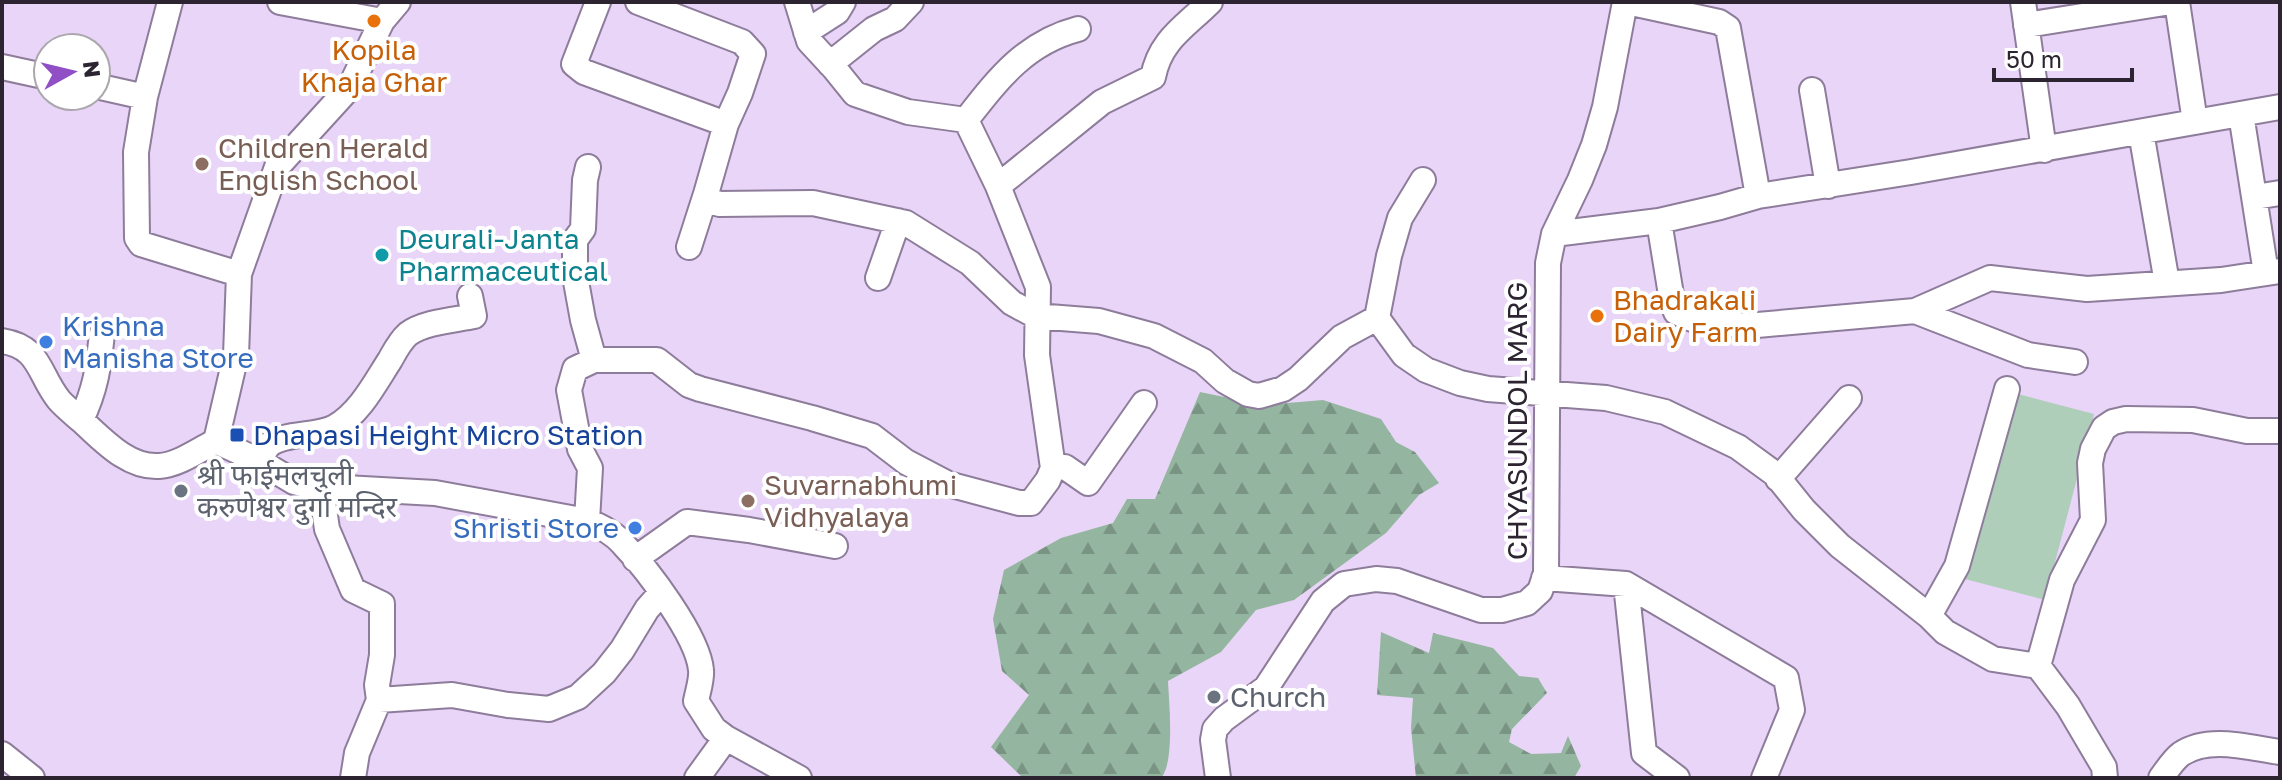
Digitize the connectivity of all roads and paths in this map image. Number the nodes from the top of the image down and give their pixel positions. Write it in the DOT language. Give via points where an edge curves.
graph roads {
  1 [pos="170,2"];
  2 [pos="280,2"];
  3 [pos="598,2"];
  4 [pos="638,2"];
  5 [pos="797,2"];
  6 [pos="843,2"];
  7 [pos="911,2"];
  8 [pos="1210,2"];
  9 [pos="1626,2"];
  10 [pos="2174,2"];
  11 [pos="390,12"];
  12 [pos="2025,13"];
  13 [pos="1078,29"];
  14 [pos="806,32"];
  15 [pos="830,64"];
  16 [pos="2,67"];
  17 [pos="32,74"];
  18 [pos="112,90"];
  19 [pos="1812,90"];
  20 [pos="145,97"];
  21 [pos="2280,107"];
  22 [pos="2241,114"];
  23 [pos="966,120"];
  24 [pos="2195,122"];
  25 [pos="726,124"];
  26 [pos="2141,132"];
  27 [pos="2044,150"];
  28 [pos="588,167"];
  29 [pos="1423,180"];
  30 [pos="998,186"];
  31 [pos="1828,186"];
  32 [pos="2280,193"];
  33 [pos="706,194"];
  34 [pos="1758,196"];
  35 [pos="2255,197"];
  36 [pos="898,221"];
  37 [pos="1659,221"];
  38 [pos="1554,234"];
  39 [pos="689,247"];
  40 [pos="2273,272"];
  41 [pos="239,274"];
  42 [pos="878,278"];
  43 [pos="2167,283"];
  44 [pos="470,296"];
  45 [pos="1915,311"];
  46 [pos="1036,316"];
  47 [pos="1377,318"];
  48 [pos="102,334"];
  49 [pos="2,341"];
  50 [pos="594,360"];
  51 [pos="2075,362"];
  52 [pos="2007,389"];
  53 [pos="1547,393"];
  54 [pos="1849,398"];
  55 [pos="1144,403"];
  56 [pos="81,420"];
  57 [pos="2280,431"];
  58 [pos="216,441"];
  59 [pos="259,461"];
  60 [pos="1053,468"];
  61 [pos="1778,479"];
  62 [pos="321,488"];
  63 [pos="587,521"];
  64 [pos="835,546"];
  65 [pos="635,559"];
  66 [pos="1544,578"];
  67 [pos="1626,584"];
  68 [pos="661,593"];
  69 [pos="1929,616"];
  70 [pos="2038,666"];
  71 [pos="379,700"];
  72 [pos="726,738"];
  73 [pos="2280,752"];
  74 [pos="353,778"];
  75 [pos="697,778"];
  76 [pos="799,778"];
  77 [pos="1218,778"];
  78 [pos="1677,778"];
  79 [pos="1764,778"];
  80 [pos="2105,778"];
  81 [pos="2161,778"];
  1 -- 20 [label="street"];
  2 -- 11 [label="street"];
  3 -- 25 [label="street" via="574,64"];
  4 -- 25 [label="street" via="742,42 753,54"];
  5 -- 14 [label="street"];
  6 -- 14 [label="street"];
  7 -- 15 [label="street"];
  8 -- 30 [label="street" via="1162,48 1153,77 1102,102"];
  9 -- 34 [label="street" via="1728,28"];
  9 -- 38 [label="street, CHYASUNDOL MARG" via="1594,145"];
  10 -- 12 [label="street"];
  10 -- 24 [label="street"];
  11 -- 41 [label="street" via="350,87 277,167"];
  12 -- 27 [label="street"];
  13 -- 23 [label="street" via="1030,51 1004,73"];
  14 -- 15 [label="street"];
  15 -- 23 [label="street" via="855,94 908,112"];
  16 -- 17 [label="street"];
  18 -- 20 [label="street"];
  19 -- 31 [label="street"];
  20 -- 41 [label="street" via="136,152 137,238 141,244"];
  21 -- 22 [label="street"];
  22 -- 24 [label="street"];
  22 -- 35 [label="street"];
  23 -- 30 [label="street"];
  24 -- 26 [label="street"];
  25 -- 33 [label="street"];
  26 -- 27 [label="street"];
  26 -- 43 [label="street"];
  27 -- 31 [label="street"];
  28 -- 50 [label="street" via="583,229 575,240 575,276"];
  29 -- 47 [label="street" via="1400,218"];
  30 -- 46 [label="street" via="1038,287"];
  31 -- 34 [label="street"];
  32 -- 35 [label="street"];
  33 -- 36 [label="street" via="719,204 813,203"];
  33 -- 39 [label="street"];
  34 -- 37 [label="street"];
  35 -- 40 [label="street"];
  36 -- 42 [label="street"];
  36 -- 46 [label="street" via="962,257 1012,303"];
  37 -- 38 [label="street"];
  37 -- 45 [label="street" via="1672,301 1676,312 1692,319 1746,326"];
  38 -- 53 [label="street, CHYASUNDOL MARG" via="1548,263"];
  40 -- 43 [label="street"];
  41 -- 58 [label="street" via="236,355"];
  43 -- 45 [label="street" via="2087,289 1990,278"];
  44 -- 59 [label="street" via="474,316 409,334 368,395 336,427 283,438 270,444"];
  45 -- 51 [label="street" via="2028,355"];
  46 -- 47 [label="street" via="1099,321 1154,336 1259,396 1283,389 1342,337"];
  46 -- 60 [label="street"];
  47 -- 53 [label="street" via="1404,355 1426,370 1488,389"];
  48 -- 56 [label="street" via="93,395"];
  49 -- 56 [label="street" via="30,352 59,400"];
  50 -- 60 [label="street" via="657,360 689,385 872,436 948,484 1019,503 1031,503"];
  50 -- 63 [label="street" via="575,369 569,390 580,449 590,468"];
  52 -- 69 [label="street" via="1957,566"];
  53 -- 61 [label="street" via="1606,398 1665,412 1738,447"];
  53 -- 66 [label="street, CHYASUNDOL MARG"];
  54 -- 61 [label="street"];
  55 -- 60 [label="street" via="1088,483 1065,467"];
  56 -- 58 [label="street" via="109,447 158,466"];
  57 -- 70 [label="street" via="2247,431 2193,420 2126,419 2104,428 2090,463 2093,520 2062,580"];
  58 -- 59 [label="street"];
  59 -- 62 [label="street" via="294,482"];
  61 -- 69 [label="street" via="1840,546"];
  62 -- 63 [label="street" via="435,493"];
  62 -- 71 [label="street" via="327,529 353,590 382,604"];
  63 -- 65 [label="street" via="622,542"];
  64 -- 65 [label="street" via="687,522"];
  65 -- 68 [label="street"];
  66 -- 67 [label="street"];
  66 -- 77 [label="street, CHYASUNDOL MARG" via="1540,591 1527,603 1502,610 1481,610 1397,581 1344,584 1323,601 1266,688 1215,729"];
  67 -- 78 [label="street" via="1644,753"];
  67 -- 79 [label="street" via="1786,678 1792,710"];
  68 -- 71 [label="street" via="604,673 578,697 549,709 452,695"];
  68 -- 72 [label="street" via="692,642 701,671 696,701"];
  69 -- 70 [label="street" via="1945,632 1993,659"];
  70 -- 80 [label="street" via="2068,706 2104,767"];
  71 -- 74 [label="street" via="357,753"];
  72 -- 75 [label="street"];
  72 -- 76 [label="street"];
  73 -- 81 [label="street" via="2207,745 2181,754"];
}
